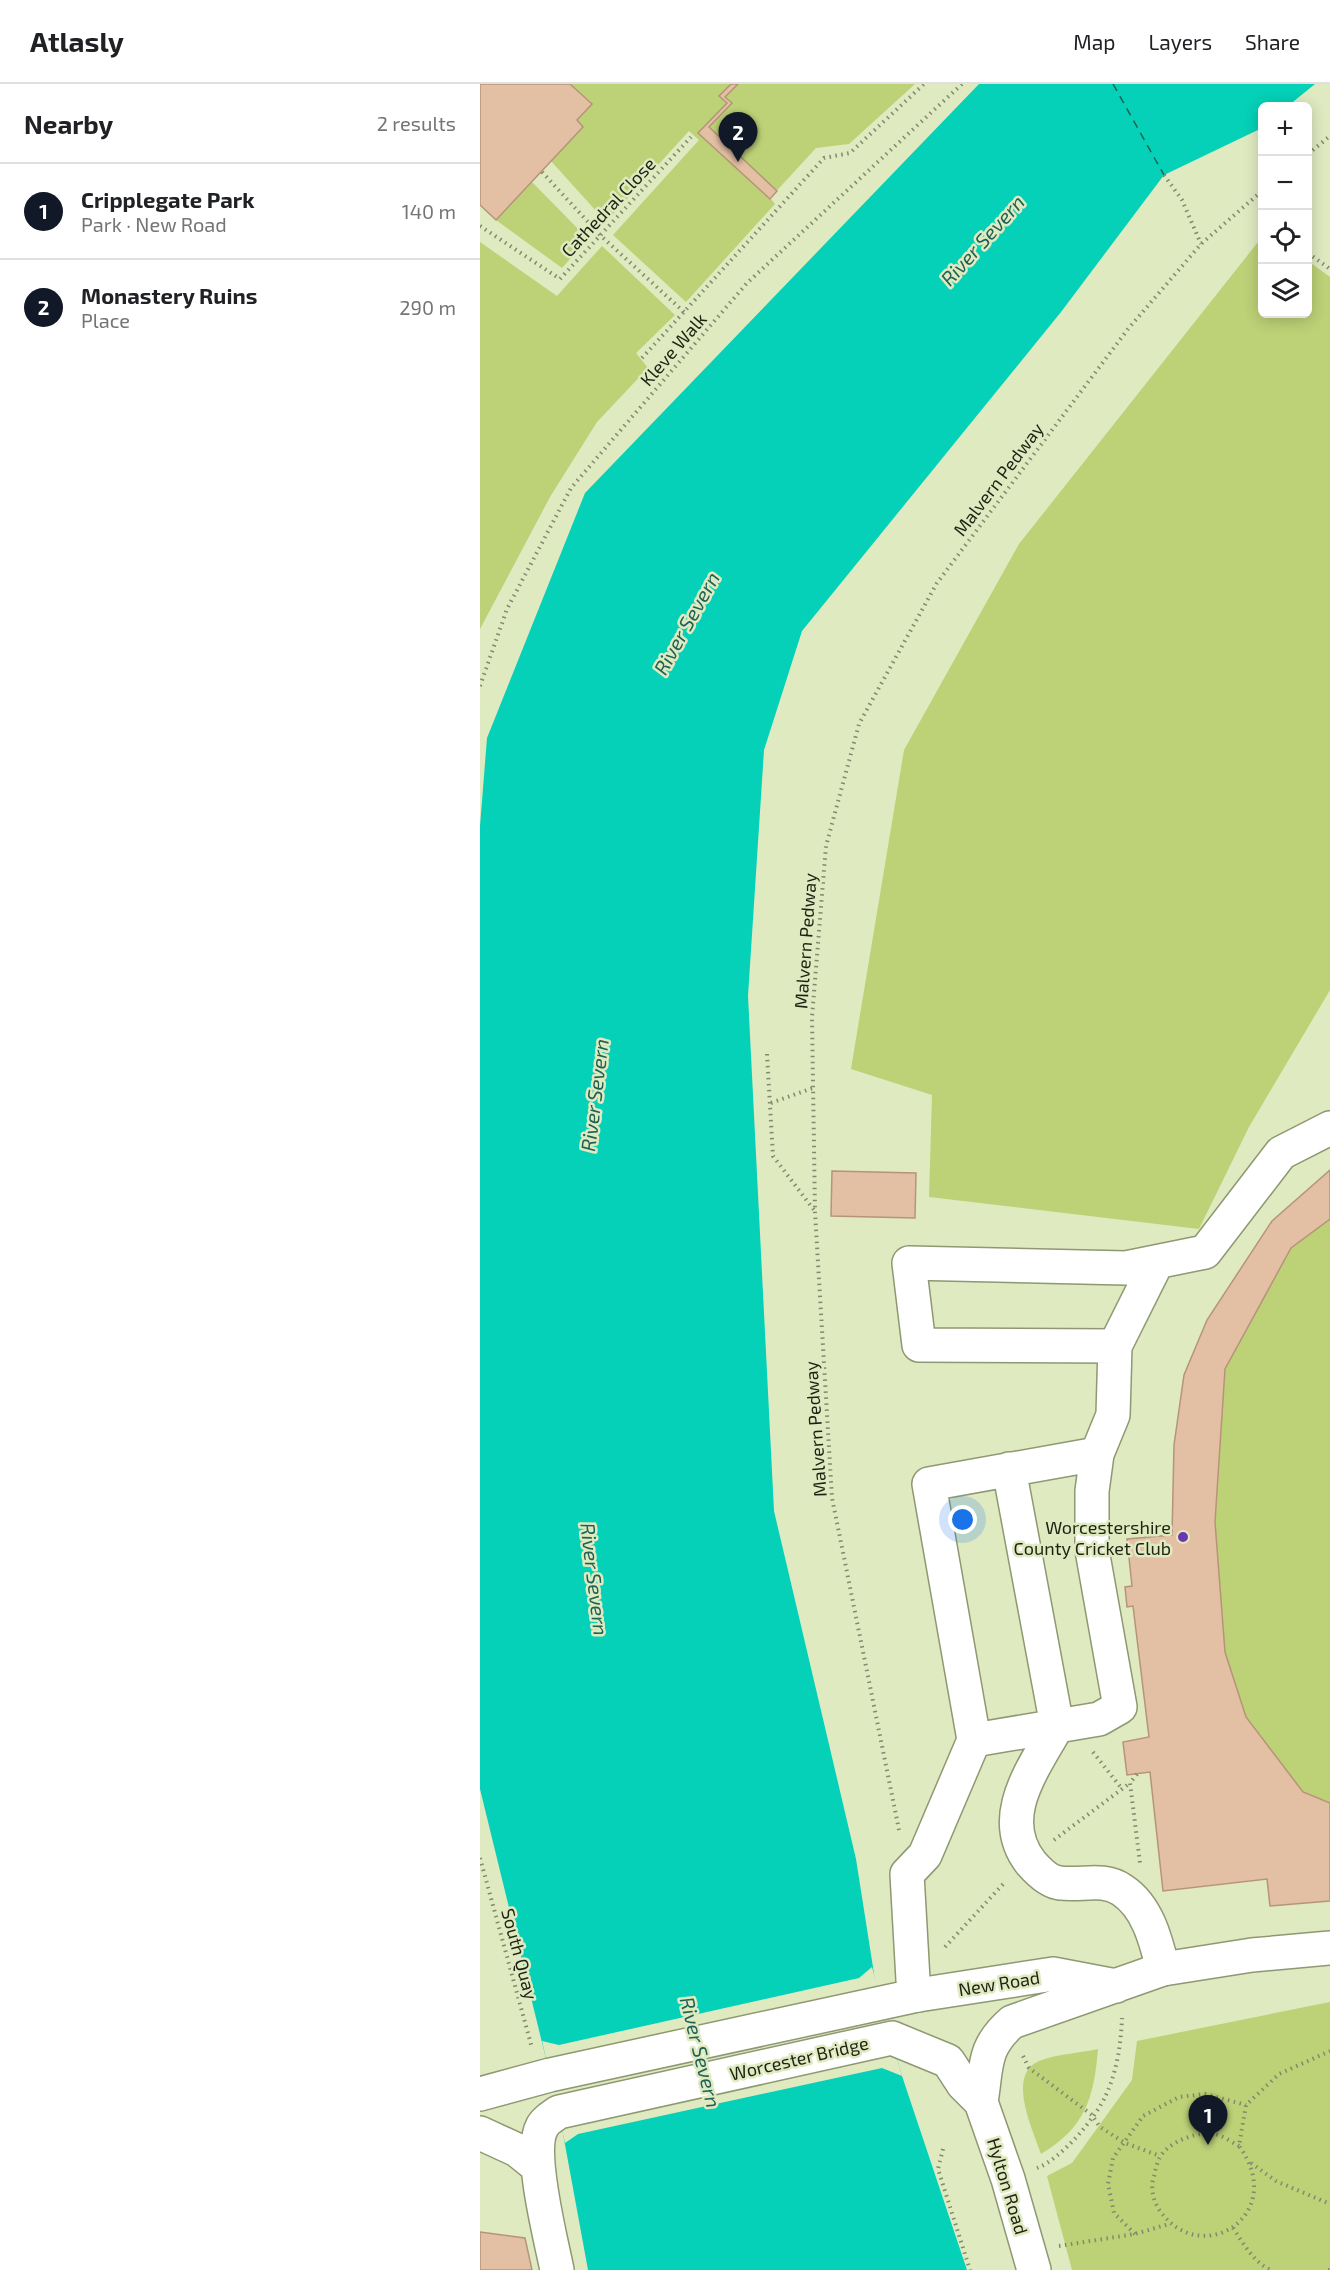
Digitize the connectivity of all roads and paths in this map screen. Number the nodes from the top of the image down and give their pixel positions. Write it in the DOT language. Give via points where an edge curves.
graph roads {
  1 [pos="924,84"];
  2 [pos="962,84"];
  3 [pos="1330,136"];
  4 [pos="691,137"];
  5 [pos="1312,151"];
  6 [pos="542,171"];
  7 [pos="1164,174"];
  8 [pos="1258,195"];
  9 [pos="480,226"];
  10 [pos="600,235"];
  11 [pos="1201,244"];
  12 [pos="1312,257"];
  13 [pos="1330,269"];
  14 [pos="684,312"];
  15 [pos="642,358"];
  16 [pos="480,686"];
  17 [pos="767,1054"];
  18 [pos="813,1088"];
  19 [pos="771,1103"];
  20 [pos="1330,1128"];
  21 [pos="815,1212"];
  22 [pos="1157,1262"];
  23 [pos="1115,1346"];
  24 [pos="1097,1454"];
  25 [pos="1009,1469"];
  26 [pos="1064,1725"];
  27 [pos="974,1740"];
  28 [pos="1137,1774"];
  29 [pos="1122,1789"];
  30 [pos="899,1830"];
  31 [pos="480,1858"];
  32 [pos="1137,1902"];
  33 [pos="1330,1948"];
  34 [pos="1163,1969"];
  35 [pos="1116,1986"];
  36 [pos="918,1995"];
  37 [pos="882,2002"];
  38 [pos="1330,2051"];
  39 [pos="1029,2068"];
  40 [pos="541,2069"];
  41 [pos="480,2094"];
  42 [pos="981,2102"];
  43 [pos="1246,2105"];
  44 [pos="1092,2115"];
  45 [pos="480,2133"];
  46 [pos="1125,2143"];
  47 [pos="1239,2146"];
  48 [pos="943,2149"];
  49 [pos="1160,2156"];
  50 [pos="1251,2163"];
  51 [pos="538,2167"];
  52 [pos="1008,2179"];
  53 [pos="1330,2204"];
  54 [pos="1169,2224"];
  55 [pos="1233,2228"];
  56 [pos="1135,2234"];
  57 [pos="1031,2261"];
  58 [pos="557,2270"];
  59 [pos="970,2270"];
  60 [pos="1271,2270"];
  1 -- 14 [label="path" via="850,153 824,158"];
  2 -- 16 [label="path, Kleve Walk" via="747,283 571,488 507,609"];
  3 -- 5 [label="path"];
  4 -- 10 [label="path, Cathedral Close"];
  6 -- 10 [label="path"];
  7 -- 11 [label="path" via="1182,200"];
  8 -- 11 [label="path, Malvern Pedway"];
  9 -- 10 [label="path, Cathedral Close" via="560,279"];
  10 -- 14 [label="path"];
  11 -- 18 [label="path, Malvern Pedway" via="1128,329 937,583 859,724 826,846 812,1017"];
  12 -- 13 [label="path"];
  14 -- 15 [label="path"];
  17 -- 19 [label="path"];
  18 -- 19 [label="path"];
  18 -- 21 [label="path, Malvern Pedway"];
  19 -- 21 [label="path" via="773,1156"];
  20 -- 22 [label="main road" via="1281,1153 1204,1252"];
  21 -- 30 [label="path, Malvern Pedway" via="832,1498"];
  22 -- 23 [label="main road"];
  22 -- 23 [label="main road" via="1126,1268 909,1263 919,1345"];
  23 -- 24 [label="main road" via="1113,1415"];
  24 -- 25 [label="main road"];
  24 -- 26 [label="main road" via="1092,1491 1092,1550 1120,1707 1099,1719"];
  25 -- 26 [label="main road"];
  25 -- 27 [label="main road" via="929,1484"];
  26 -- 27 [label="main road"];
  26 -- 29 [label="path"];
  26 -- 32 [label="main road" via="1022,1787 1017,1805 1017,1839 1038,1872 1058,1883 1102,1882 1121,1889"];
  27 -- 36 [label="main road" via="925,1855 907,1874 913,1980"];
  28 -- 32 [label="path" via="1130,1783 1143,1884"];
  31 -- 40 [label="path, South Quay"];
  32 -- 34 [label="main road" via="1156,1940"];
  33 -- 34 [label="main road, New Road"];
  34 -- 35 [label="main road, New Road"];
  35 -- 36 [label="main road, New Road" via="1053,1974"];
  35 -- 42 [label="main road, New Road" via="1012,2022 1001,2031 987,2053"];
  35 -- 44 [label="path" via="1122,2014 1120,2042 1106,2096"];
  36 -- 37 [label="main road, New Road"];
  37 -- 40 [label="main road, Worcester Bridge"];
  38 -- 43 [label="path" via="1279,2074"];
  39 -- 44 [label="path"];
  40 -- 41 [label="main road, Worcester Bridge"];
  42 -- 51 [label="main road, Worcester Bridge" via="948,2061 892,2038 554,2115 540,2134"];
  42 -- 52 [label="main road, Hylton Road"];
  43 -- 46 [label="path" via="1205,2094 1179,2097 1143,2116"];
  43 -- 47 [label="path"];
  44 -- 46 [label="path" via="1100,2127"];
  44 -- 52 [label="path" via="1067,2147 1041,2166"];
  45 -- 51 [label="main road" via="517,2150"];
  46 -- 49 [label="path"];
  46 -- 56 [label="path" via="1113,2158 1108,2184 1114,2213"];
  47 -- 49 [label="path" via="1215,2134 1187,2135"];
  47 -- 50 [label="path"];
  48 -- 59 [label="path" via="938,2169"];
  49 -- 54 [label="path" via="1151,2184 1156,2205"];
  50 -- 53 [label="path" via="1276,2181"];
  50 -- 55 [label="path" via="1256,2183 1248,2212"];
  51 -- 58 [label="main road"];
  52 -- 57 [label="main road, Hylton Road"];
  54 -- 55 [label="path" via="1186,2234 1212,2236"];
  54 -- 56 [label="path"];
  55 -- 60 [label="path" via="1247,2249"];
  56 -- 57 [label="path" via="1066,2244"];
}
